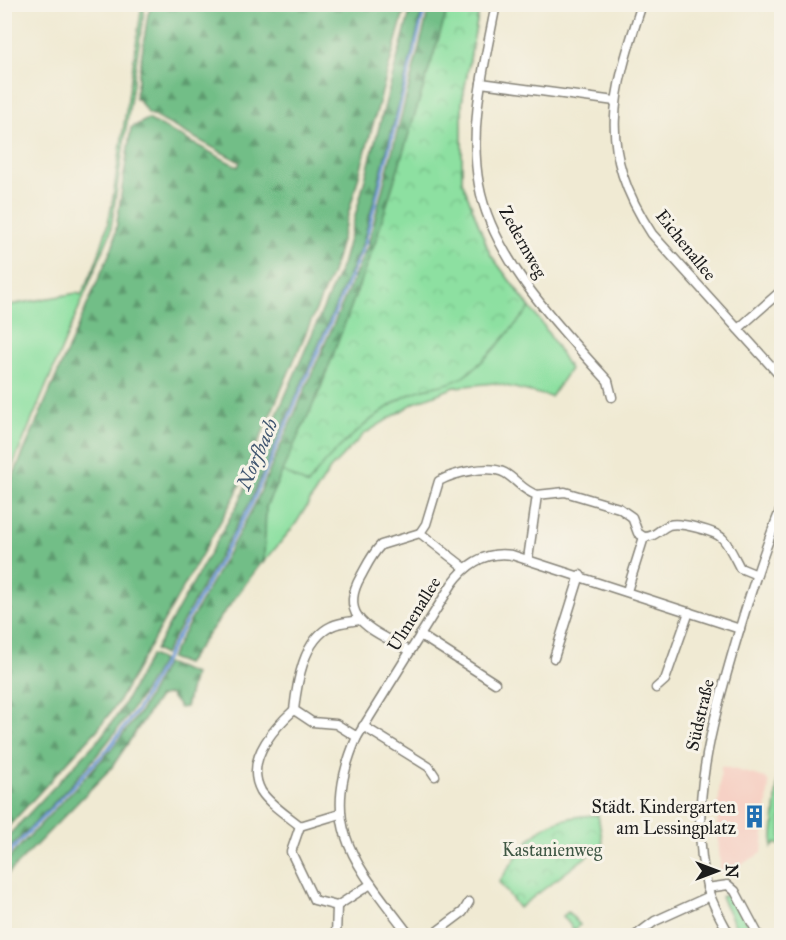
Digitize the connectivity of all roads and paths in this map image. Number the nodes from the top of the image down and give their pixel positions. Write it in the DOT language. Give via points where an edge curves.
graph roads {
  1 [pos="496,4"];
  2 [pos="642,4"];
  3 [pos="481,83"];
  4 [pos="615,101"];
  5 [pos="782,290"];
  6 [pos="738,329"];
  7 [pos="782,378"];
  8 [pos="612,398"];
  9 [pos="537,495"];
  10 [pos="782,506"];
  11 [pos="772,529"];
  12 [pos="420,533"];
  13 [pos="782,533"];
  14 [pos="644,537"];
  15 [pos="528,560"];
  16 [pos="465,568"];
  17 [pos="580,575"];
  18 [pos="757,575"];
  19 [pos="627,591"];
  20 [pos="689,612"];
  21 [pos="359,620"];
  22 [pos="740,629"];
  23 [pos="420,635"];
  24 [pos="409,651"];
  25 [pos="554,658"];
  26 [pos="495,683"];
  27 [pos="656,688"];
  28 [pos="294,710"];
  29 [pos="363,726"];
  30 [pos="357,737"];
  31 [pos="435,776"];
  32 [pos="340,814"];
  33 [pos="300,826"];
  34 [pos="734,876"];
  35 [pos="371,884"];
  36 [pos="728,885"];
  37 [pos="709,892"];
  38 [pos="469,902"];
  39 [pos="337,906"];
  40 [pos="336,936"];
  41 [pos="410,936"];
  42 [pos="431,936"];
  43 [pos="635,936"];
  44 [pos="730,936"];
  45 [pos="759,936"];
  1 -- 3 [label="street, Zedernweg"];
  2 -- 4 [label="street, Eichenallee"];
  3 -- 4 [label="street"];
  3 -- 8 [label="street, Zedernweg" via="476,153 487,214 526,282 608,381"];
  4 -- 6 [label="street, Eichenallee" via="616,154 636,209 671,257"];
  5 -- 6 [label="street"];
  6 -- 7 [label="street, Eichenallee"];
  9 -- 12 [label="street" via="493,469 444,479 436,486"];
  9 -- 14 [label="street" via="565,492 619,508 632,517 638,533"];
  9 -- 15 [label="street"];
  10 -- 11 [label="street, Südstraße"];
  11 -- 13 [label="street"];
  11 -- 18 [label="street, Südstraße"];
  12 -- 16 [label="street"];
  12 -- 21 [label="street" via="388,541 375,552 351,596"];
  14 -- 18 [label="street" via="679,524 719,535 740,568"];
  14 -- 19 [label="street"];
  15 -- 16 [label="street, Ulmenallee" via="496,554"];
  15 -- 17 [label="street, Ulmenallee"];
  16 -- 23 [label="street, Ulmenallee"];
  17 -- 19 [label="street, Ulmenallee"];
  17 -- 25 [label="street"];
  18 -- 22 [label="street, Südstraße"];
  19 -- 20 [label="street, Ulmenallee"];
  20 -- 22 [label="street, Ulmenallee"];
  20 -- 27 [label="street" via="665,680"];
  21 -- 24 [label="street"];
  21 -- 28 [label="street" via="330,626 317,639 299,674"];
  22 -- 37 [label="street, Südstraße" via="714,715 704,777 701,826"];
  23 -- 24 [label="street, Ulmenallee"];
  23 -- 26 [label="street"];
  24 -- 29 [label="street, Ulmenallee"];
  28 -- 30 [label="street" via="312,722 336,724"];
  28 -- 33 [label="street" via="267,737 257,775 266,796"];
  29 -- 30 [label="street, Ulmenallee"];
  29 -- 31 [label="street" via="429,767"];
  30 -- 32 [label="street, Ulmenallee" via="345,763"];
  32 -- 33 [label="street"];
  32 -- 35 [label="street, Ulmenallee" via="351,852"];
  33 -- 39 [label="street" via="291,844 292,860 314,900"];
  34 -- 36 [label="street"];
  35 -- 39 [label="street"];
  35 -- 41 [label="street, Ulmenallee"];
  36 -- 37 [label="street"];
  36 -- 45 [label="street"];
  37 -- 43 [label="street"];
  37 -- 44 [label="street, Südstraße"];
  38 -- 42 [label="street" via="463,912"];
  39 -- 40 [label="street"];
}
